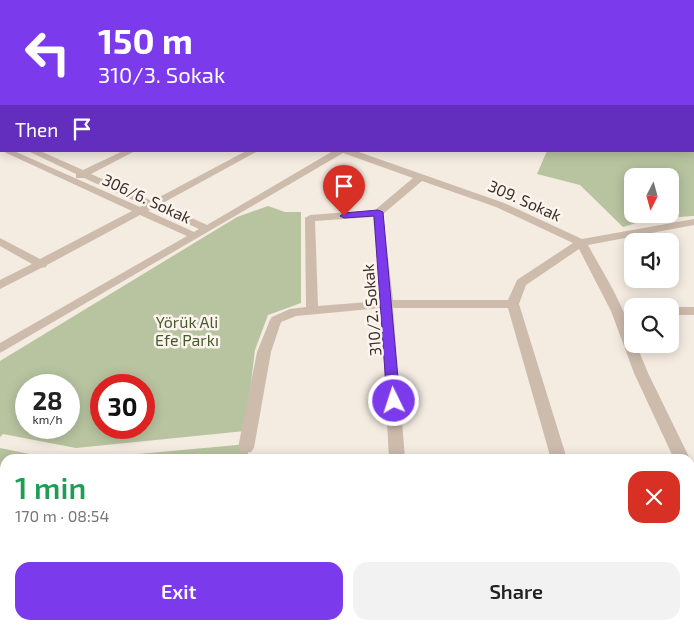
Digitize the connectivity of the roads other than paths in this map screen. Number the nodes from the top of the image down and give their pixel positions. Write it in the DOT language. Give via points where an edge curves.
graph roads {
  1 [pos="8,152"];
  2 [pos="34,152"];
  3 [pos="129,152"];
  4 [pos="252,152"];
  5 [pos="338,152"];
  6 [pos="349,152"];
  7 [pos="83,174"];
  8 [pos="420,177"];
  9 [pos="70,180"];
  10 [pos="155,205"];
  11 [pos="142,212"];
  12 [pos="378,212"];
  13 [pos="693,224"];
  14 [pos="208,229"];
  15 [pos="195,236"];
  16 [pos="0,241"];
  17 [pos="581,243"];
  18 [pos="42,265"];
  19 [pos="0,285"];
  20 [pos="387,304"];
  21 [pos="513,304"];
  22 [pos="312,311"];
  23 [pos="679,311"];
  24 [pos="694,311"];
  25 [pos="0,349"];
  26 [pos="246,448"];
  27 [pos="397,454"];
  28 [pos="558,454"];
  29 [pos="680,454"];
  1 -- 9 [label="street, 306/6. Sokak"];
  2 -- 7 [label="street, 306/6. Sokak"];
  3 -- 7 [label="street"];
  4 -- 10 [label="street"];
  5 -- 14 [label="street"];
  6 -- 8 [label="street, 309. Sokak"];
  7 -- 9 [label="street"];
  7 -- 10 [label="street, 306/6. Sokak"];
  8 -- 12 [label="street"];
  8 -- 17 [label="street, 309. Sokak" via="500,205"];
  9 -- 11 [label="street, 306/6. Sokak"];
  10 -- 11 [label="street"];
  10 -- 14 [label="street, 306/6. Sokak"];
  11 -- 15 [label="street, 306/6. Sokak"];
  11 -- 18 [label="street"];
  12 -- 20 [label="street, 310/2. Sokak"];
  12 -- 22 [label="street" via="310,218"];
  13 -- 17 [label="street"];
  14 -- 15 [label="street, 306/6. Sokak"];
  15 -- 25 [label="street"];
  16 -- 18 [label="street"];
  17 -- 21 [label="street" via="521,283"];
  17 -- 29 [label="street" via="617,311 641,373"];
  18 -- 19 [label="street"];
  20 -- 21 [label="street"];
  20 -- 22 [label="street"];
  20 -- 27 [label="street, 310/2. Sokak"];
  21 -- 28 [label="street"];
  22 -- 26 [label="street" via="294,312 276,320 264,352"];
  23 -- 24 [label="street"];
}
